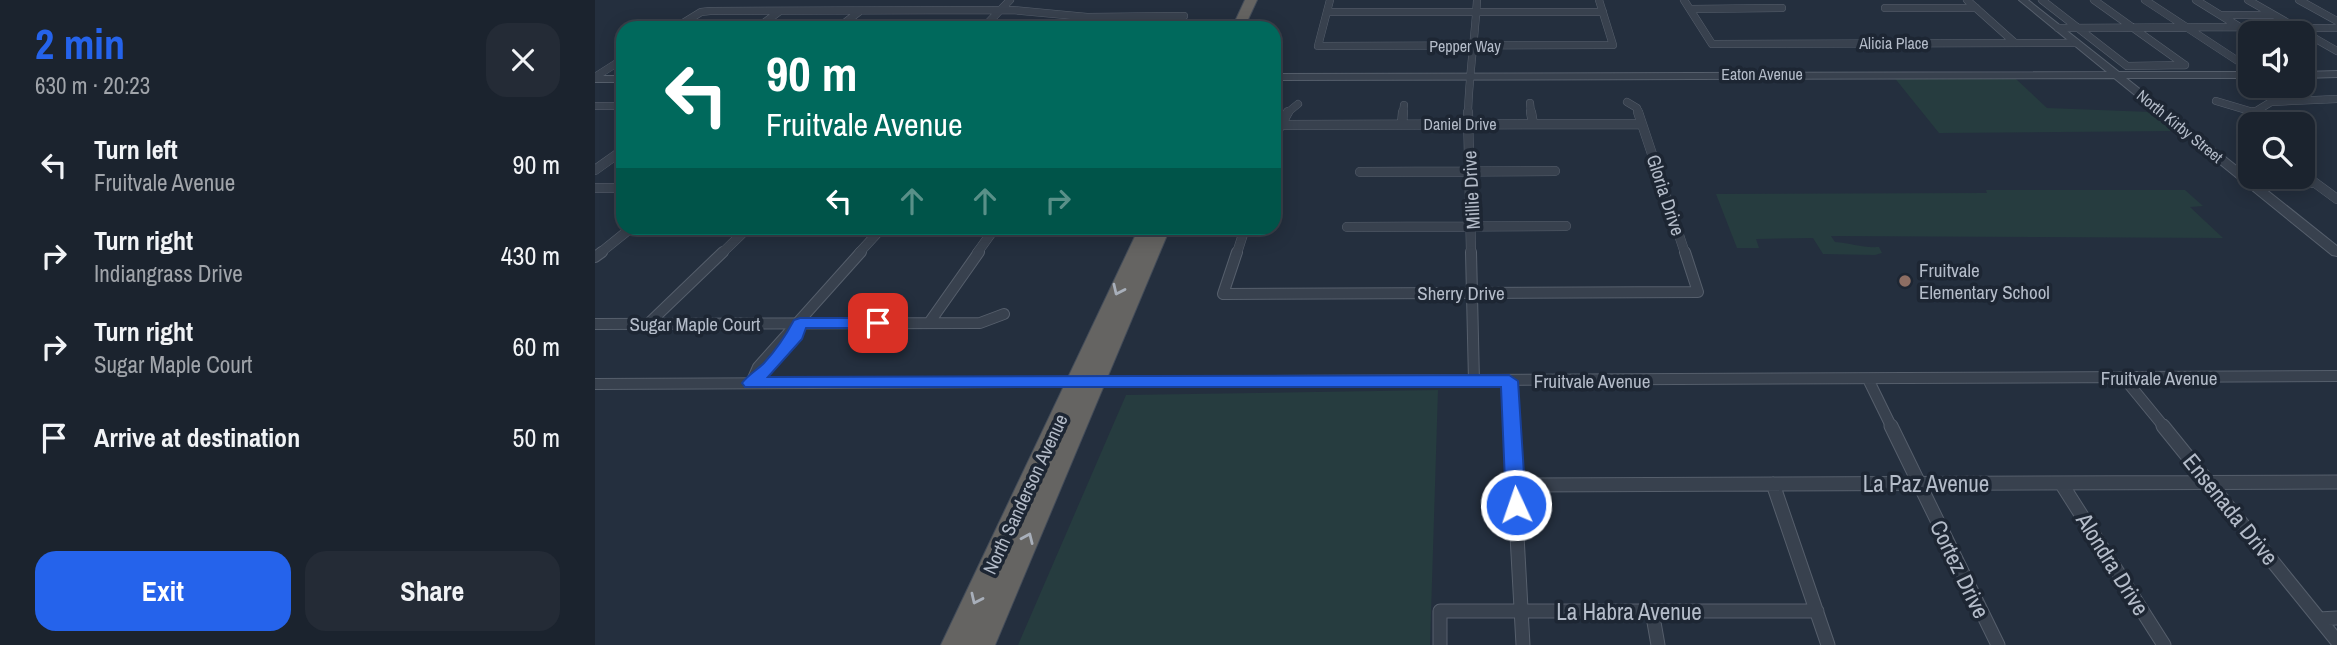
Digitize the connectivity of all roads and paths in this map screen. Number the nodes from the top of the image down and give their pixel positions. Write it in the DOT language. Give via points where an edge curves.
graph roads {
  1 [pos="1010,0"];
  2 [pos="1251,0"];
  3 [pos="1261,0"];
  4 [pos="1330,0"];
  5 [pos="1477,0"];
  6 [pos="1599,0"];
  7 [pos="1684,0"];
  8 [pos="1967,0"];
  9 [pos="2023,0"];
  10 [pos="2042,0"];
  11 [pos="2094,0"];
  12 [pos="2145,0"];
  13 [pos="2196,0"];
  14 [pos="2248,0"];
  15 [pos="2299,0"];
  16 [pos="1782,8"];
  17 [pos="1885,8"];
  18 [pos="1976,8"];
  19 [pos="1690,9"];
  20 [pos="860,10"];
  21 [pos="1000,10"];
  22 [pos="781,11"];
  23 [pos="1328,12"];
  24 [pos="1476,12"];
  25 [pos="1603,12"];
  26 [pos="2220,15"];
  27 [pos="2274,15"];
  28 [pos="686,21"];
  29 [pos="767,21"];
  30 [pos="847,21"];
  31 [pos="989,21"];
  32 [pos="1181,21"];
  33 [pos="1241,21"];
  34 [pos="1251,21"];
  35 [pos="2284,21"];
  36 [pos="2337,21"];
  37 [pos="2238,25"];
  38 [pos="2238,27"];
  39 [pos="2058,28"];
  40 [pos="2078,28"];
  41 [pos="2132,28"];
  42 [pos="2187,28"];
  43 [pos="2315,28"];
  44 [pos="2337,28"];
  45 [pos="2315,39"];
  46 [pos="2318,41"];
  47 [pos="2015,43"];
  48 [pos="2076,43"];
  49 [pos="1474,46"];
  50 [pos="2337,51"];
  51 [pos="2238,61"];
  52 [pos="616,64"];
  53 [pos="2337,74"];
  54 [pos="2117,75"];
  55 [pos="2238,75"];
  56 [pos="2315,75"];
  57 [pos="1281,77"];
  58 [pos="1469,77"];
  59 [pos="595,78"];
  60 [pos="616,79"];
  61 [pos="2337,99"];
  62 [pos="2216,101"];
  63 [pos="1627,102"];
  64 [pos="1530,103"];
  65 [pos="1298,104"];
  66 [pos="1404,105"];
  67 [pos="595,106"];
  68 [pos="616,106"];
  69 [pos="2253,112"];
  70 [pos="1281,121"];
  71 [pos="1402,124"];
  72 [pos="1468,124"];
  73 [pos="1533,124"];
  74 [pos="1642,124"];
  75 [pos="1281,125"];
  76 [pos="616,155"];
  77 [pos="595,170"];
  78 [pos="1555,170"];
  79 [pos="1470,171"];
  80 [pos="1360,172"];
  81 [pos="2238,172"];
  82 [pos="2315,183"];
  83 [pos="595,188"];
  84 [pos="616,188"];
  85 [pos="2259,189"];
  86 [pos="2337,199"];
  87 [pos="1566,226"];
  88 [pos="1347,227"];
  89 [pos="1473,227"];
  90 [pos="622,235"];
  91 [pos="741,235"];
  92 [pos="876,235"];
  93 [pos="991,235"];
  94 [pos="1144,235"];
  95 [pos="1159,235"];
  96 [pos="1243,235"];
  97 [pos="2337,252"];
  98 [pos="595,257"];
  99 [pos="1698,292"];
  100 [pos="1475,293"];
  101 [pos="1003,314"];
  102 [pos="800,323"];
  103 [pos="929,323"];
  104 [pos="595,324"];
  105 [pos="648,324"];
  106 [pos="2337,376"];
  107 [pos="2124,378"];
  108 [pos="1868,379"];
  109 [pos="1086,381"];
  110 [pos="1474,381"];
  111 [pos="1509,381"];
  112 [pos="751,383"];
  113 [pos="595,384"];
  114 [pos="2209,482"];
  115 [pos="2337,482"];
  116 [pos="1919,483"];
  117 [pos="2061,483"];
  118 [pos="1773,484"];
  119 [pos="1515,485"];
  120 [pos="1651,611"];
  121 [pos="1817,611"];
  122 [pos="1521,612"];
  123 [pos="2337,618"];
  124 [pos="2319,619"];
  125 [pos="966,640"];
  126 [pos="2337,641"];
  127 [pos="1440,645"];
  128 [pos="1523,645"];
  129 [pos="1658,645"];
  130 [pos="1828,645"];
  131 [pos="1998,645"];
  132 [pos="2164,645"];
  1 -- 21 [label="street"];
  2 -- 33 [label="highway"];
  3 -- 34 [label="highway"];
  4 -- 23 [label="street"];
  5 -- 24 [label="street, Millie Drive"];
  6 -- 25 [label="street"];
  7 -- 19 [label="street"];
  8 -- 18 [label="street"];
  9 -- 39 [label="street, North Kirby Street"];
  10 -- 40 [label="street"];
  11 -- 41 [label="street"];
  12 -- 42 [label="street"];
  13 -- 26 [label="street"];
  14 -- 27 [label="street"];
  15 -- 36 [label="street"];
  16 -- 19 [label="street"];
  17 -- 18 [label="street"];
  18 -- 47 [label="street"];
  19 -- 47 [label="street, Alicia Place" via="1713,44"];
  20 -- 21 [label="street"];
  20 -- 22 [label="street"];
  20 -- 30 [label="street"];
  21 -- 31 [label="street"];
  21 -- 32 [label="street" via="1184,16"];
  22 -- 28 [label="street" via="701,12"];
  22 -- 29 [label="street"];
  23 -- 24 [label="street"];
  23 -- 49 [label="street, Pepper Way" via="1318,46"];
  24 -- 25 [label="street"];
  24 -- 49 [label="street, Millie Drive"];
  25 -- 49 [label="street, Pepper Way" via="1613,45"];
  26 -- 27 [label="street"];
  26 -- 37 [label="street"];
  27 -- 35 [label="street"];
  38 -- 42 [label="street"];
  39 -- 40 [label="street"];
  39 -- 48 [label="street, North Kirby Street"];
  40 -- 41 [label="street"];
  40 -- 41 [label="street" via="2127,66 2185,65"];
  41 -- 42 [label="street"];
  42 -- 51 [label="street"];
  43 -- 44 [label="street"];
  45 -- 46 [label="street"];
  46 -- 50 [label="street"];
  47 -- 48 [label="street, Alicia Place"];
  48 -- 54 [label="street, North Kirby Street"];
  49 -- 58 [label="street, Millie Drive"];
  52 -- 59 [label="street"];
  53 -- 56 [label="street"];
  54 -- 55 [label="street, Eaton Avenue"];
  54 -- 58 [label="street, Eaton Avenue"];
  54 -- 81 [label="street, North Kirby Street"];
  57 -- 58 [label="street, Eaton Avenue"];
  58 -- 72 [label="street, Millie Drive"];
  59 -- 60 [label="street"];
  61 -- 69 [label="street" via="2271,102"];
  62 -- 69 [label="street"];
  63 -- 74 [label="street, Gloria Drive" via="1637,108"];
  64 -- 73 [label="street"];
  65 -- 70 [label="street"];
  66 -- 71 [label="street"];
  67 -- 68 [label="street"];
  71 -- 72 [label="street, Daniel Drive"];
  71 -- 75 [label="street, Daniel Drive"];
  72 -- 73 [label="street, Daniel Drive"];
  72 -- 79 [label="street, Millie Drive"];
  73 -- 74 [label="street, Daniel Drive"];
  74 -- 99 [label="street, Gloria Drive"];
  76 -- 77 [label="street"];
  78 -- 79 [label="street"];
  79 -- 80 [label="street"];
  79 -- 89 [label="street, Millie Drive"];
  82 -- 86 [label="street"];
  83 -- 84 [label="street"];
  85 -- 97 [label="street, North Kirby Street"];
  87 -- 89 [label="street"];
  88 -- 89 [label="street"];
  89 -- 100 [label="street, Millie Drive"];
  90 -- 98 [label="street"];
  91 -- 105 [label="street"];
  92 -- 102 [label="street"];
  93 -- 103 [label="street"];
  94 -- 109 [label="highway, North Sanderson Avenue, one-way"];
  95 -- 109 [label="highway, North Sanderson Avenue"];
  96 -- 100 [label="street, Sherry Drive" via="1223,294"];
  99 -- 100 [label="street, Sherry Drive"];
  100 -- 110 [label="street, Millie Drive"];
  101 -- 103 [label="street, Sugar Maple Court" via="980,323"];
  102 -- 103 [label="street, Sugar Maple Court"];
  102 -- 105 [label="street, Sugar Maple Court"];
  102 -- 112 [label="street" via="799,332"];
  104 -- 105 [label="street, Sugar Maple Court"];
  106 -- 107 [label="street, Fruitvale Avenue"];
  107 -- 108 [label="street, Fruitvale Avenue"];
  107 -- 114 [label="street, Ensenada Drive"];
  108 -- 111 [label="street, Fruitvale Avenue"];
  108 -- 116 [label="street, Cortez Drive"];
  109 -- 110 [label="street, Fruitvale Avenue"];
  109 -- 112 [label="street, Fruitvale Avenue"];
  109 -- 125 [label="highway, North Sanderson Avenue"];
  110 -- 111 [label="street, Fruitvale Avenue"];
  111 -- 119 [label="street"];
  112 -- 113 [label="street, Fruitvale Avenue"];
  114 -- 115 [label="street, La Paz Avenue"];
  114 -- 117 [label="street, La Paz Avenue"];
  114 -- 124 [label="street, Ensenada Drive"];
  116 -- 117 [label="street, La Paz Avenue"];
  116 -- 118 [label="street, La Paz Avenue"];
  116 -- 131 [label="street, Cortez Drive"];
  117 -- 132 [label="street, Alondra Drive"];
  118 -- 119 [label="street, La Paz Avenue"];
  118 -- 121 [label="street"];
  119 -- 122 [label="street"];
  120 -- 121 [label="street, La Habra Avenue"];
  120 -- 122 [label="street, La Habra Avenue"];
  120 -- 129 [label="street"];
  121 -- 130 [label="street"];
  122 -- 127 [label="street, La Habra Avenue" via="1440,611"];
  122 -- 128 [label="street"];
  123 -- 124 [label="street"];
  124 -- 126 [label="street, Ensenada Drive"];
}
